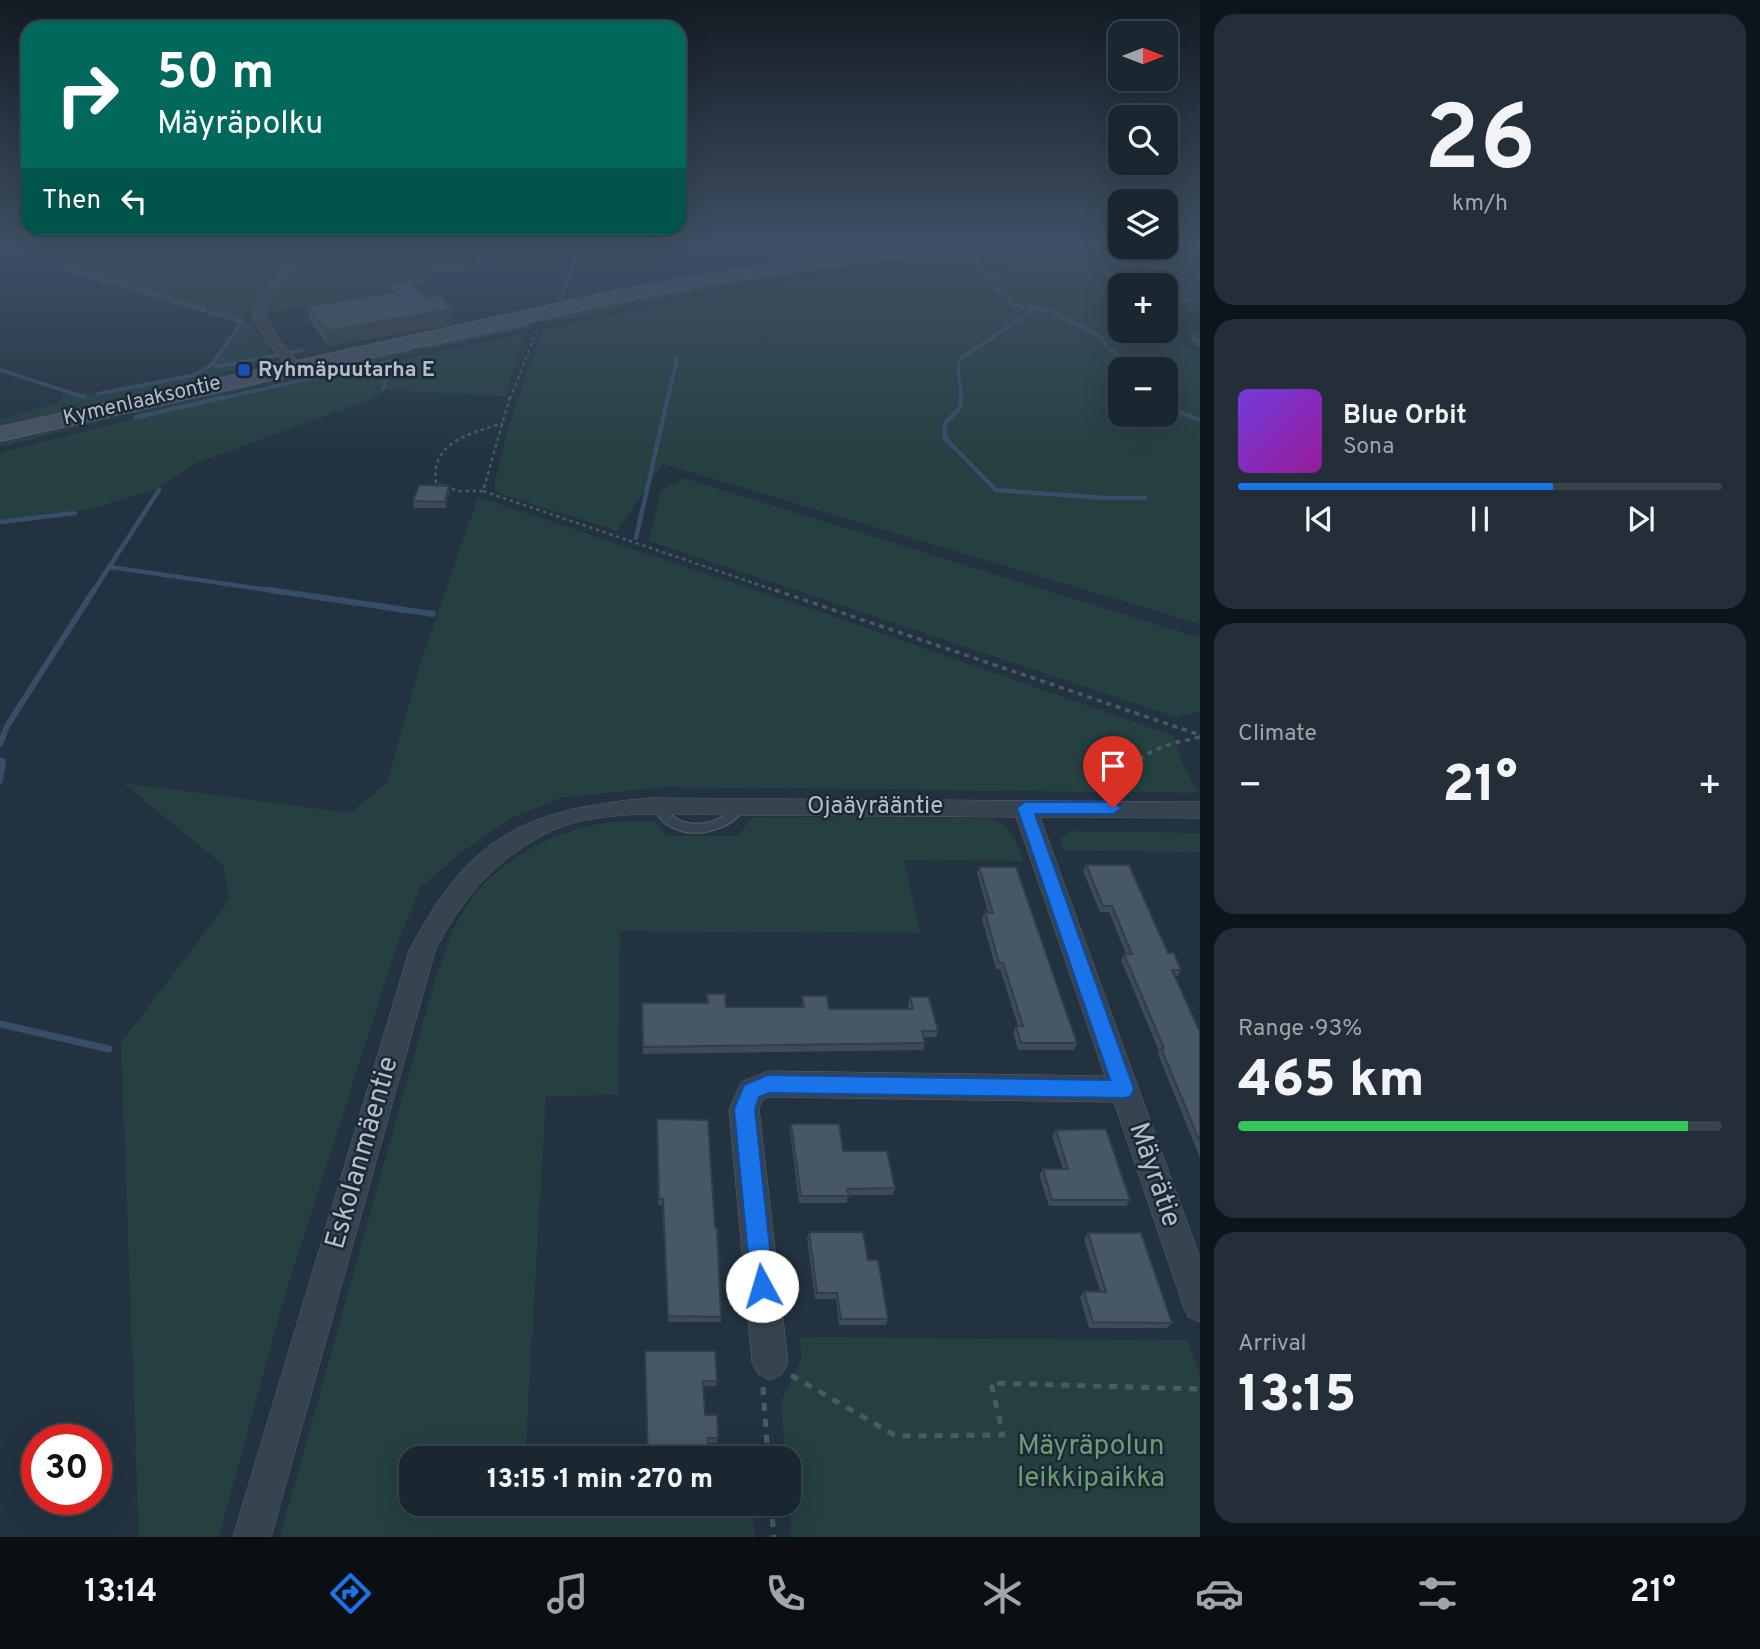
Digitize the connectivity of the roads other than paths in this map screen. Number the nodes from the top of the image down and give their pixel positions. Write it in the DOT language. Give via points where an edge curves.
graph roads {
  1 [pos="259,318"];
  2 [pos="556,318"];
  3 [pos="295,367"];
  4 [pos="0,434"];
  5 [pos="1025,808"];
  6 [pos="1200,810"];
  7 [pos="552,821"];
  8 [pos="1124,1089"];
  9 [pos="1200,1305"];
  10 [pos="770,1362"];
  11 [pos="252,1537"];
  1 -- 3 [label="street"];
  2 -- 3 [label="main road, Kymenlaaksontie"];
  3 -- 4 [label="main road, Kymenlaaksontie"];
  5 -- 6 [label="street, Ojaäyrääntie"];
  5 -- 7 [label="street, Ojaäyrääntie" via="658,806"];
  5 -- 8 [label="street, Mäyrätie"];
  7 -- 11 [label="street, Eskolanmäentie" via="505,847 468,877 441,911 422,951"];
  8 -- 9 [label="street, Mäyrätie"];
  8 -- 10 [label="street" via="768,1084 751,1091 744,1109"];
}
